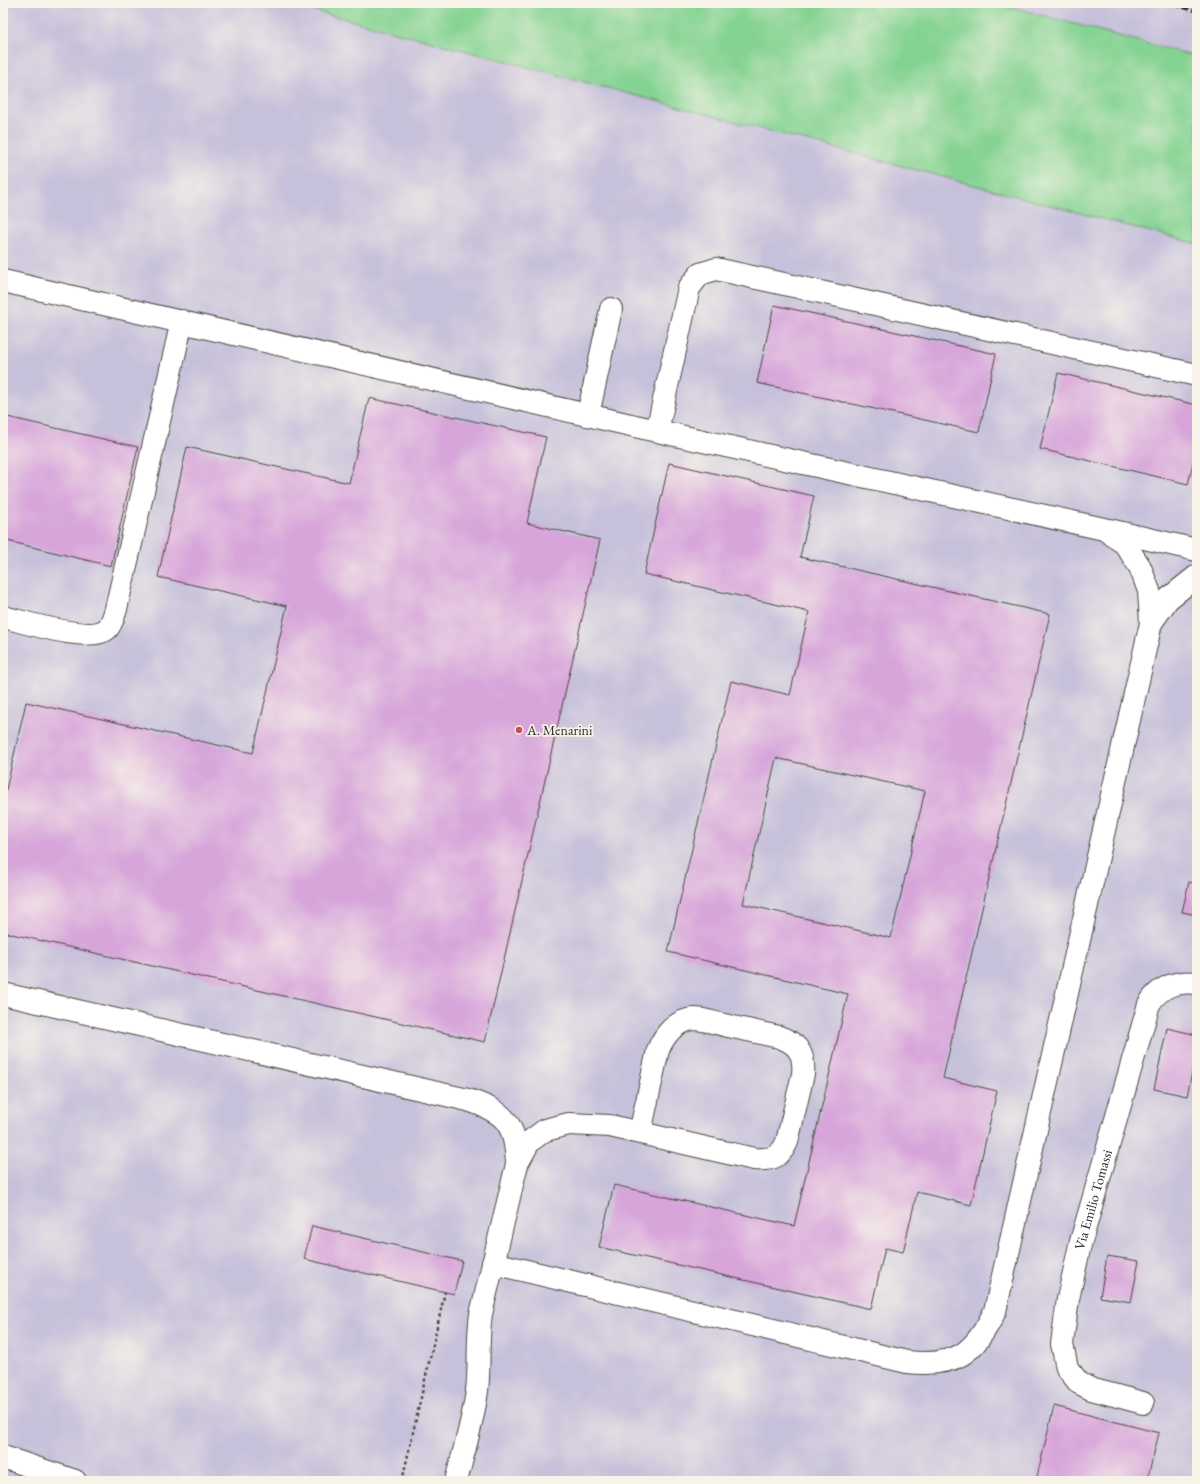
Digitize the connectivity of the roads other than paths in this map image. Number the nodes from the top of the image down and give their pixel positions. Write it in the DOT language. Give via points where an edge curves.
graph roads {
  1 [pos="3,281"];
  2 [pos="611,309"];
  3 [pos="182,321"];
  4 [pos="1197,376"];
  5 [pos="588,415"];
  6 [pos="657,431"];
  7 [pos="1104,529"];
  8 [pos="1197,550"];
  9 [pos="1197,576"];
  10 [pos="3,617"];
  11 [pos="1151,623"];
  12 [pos="1197,983"];
  13 [pos="3,994"];
  14 [pos="640,1133"];
  15 [pos="518,1164"];
  16 [pos="493,1263"];
  17 [pos="1143,1403"];
  18 [pos="3,1457"];
  19 [pos="75,1481"];
  20 [pos="456,1481"];
  1 -- 3 [label="street"];
  2 -- 5 [label="street"];
  3 -- 5 [label="street"];
  3 -- 10 [label="street" via="116,609 108,628 100,633 78,634"];
  4 -- 6 [label="street" via="716,269 700,274 689,288"];
  5 -- 6 [label="street"];
  6 -- 7 [label="street"];
  7 -- 8 [label="street"];
  7 -- 11 [label="street" via="1125,544 1140,567 1149,591"];
  9 -- 11 [label="street" via="1168,599"];
  11 -- 16 [label="street" via="995,1311 986,1330 969,1349 948,1362 907,1362"];
  12 -- 17 [label="street, Via Emilio Tomassi" via="1175,983 1162,988 1149,1004 1080,1245 1063,1328 1064,1363 1074,1379 1091,1389"];
  13 -- 15 [label="street" via="490,1107 508,1122 516,1142"];
  14 -- 14 [label="street" via="754,1159 774,1157 783,1151 787,1142 803,1074 802,1054 797,1046 779,1037 694,1019 681,1023 662,1039"];
  14 -- 15 [label="street" via="610,1126 568,1124 545,1130 529,1142"];
  15 -- 16 [label="street"];
  16 -- 20 [label="street" via="479,1324 478,1380 474,1414"];
  18 -- 19 [label="street"];
}
